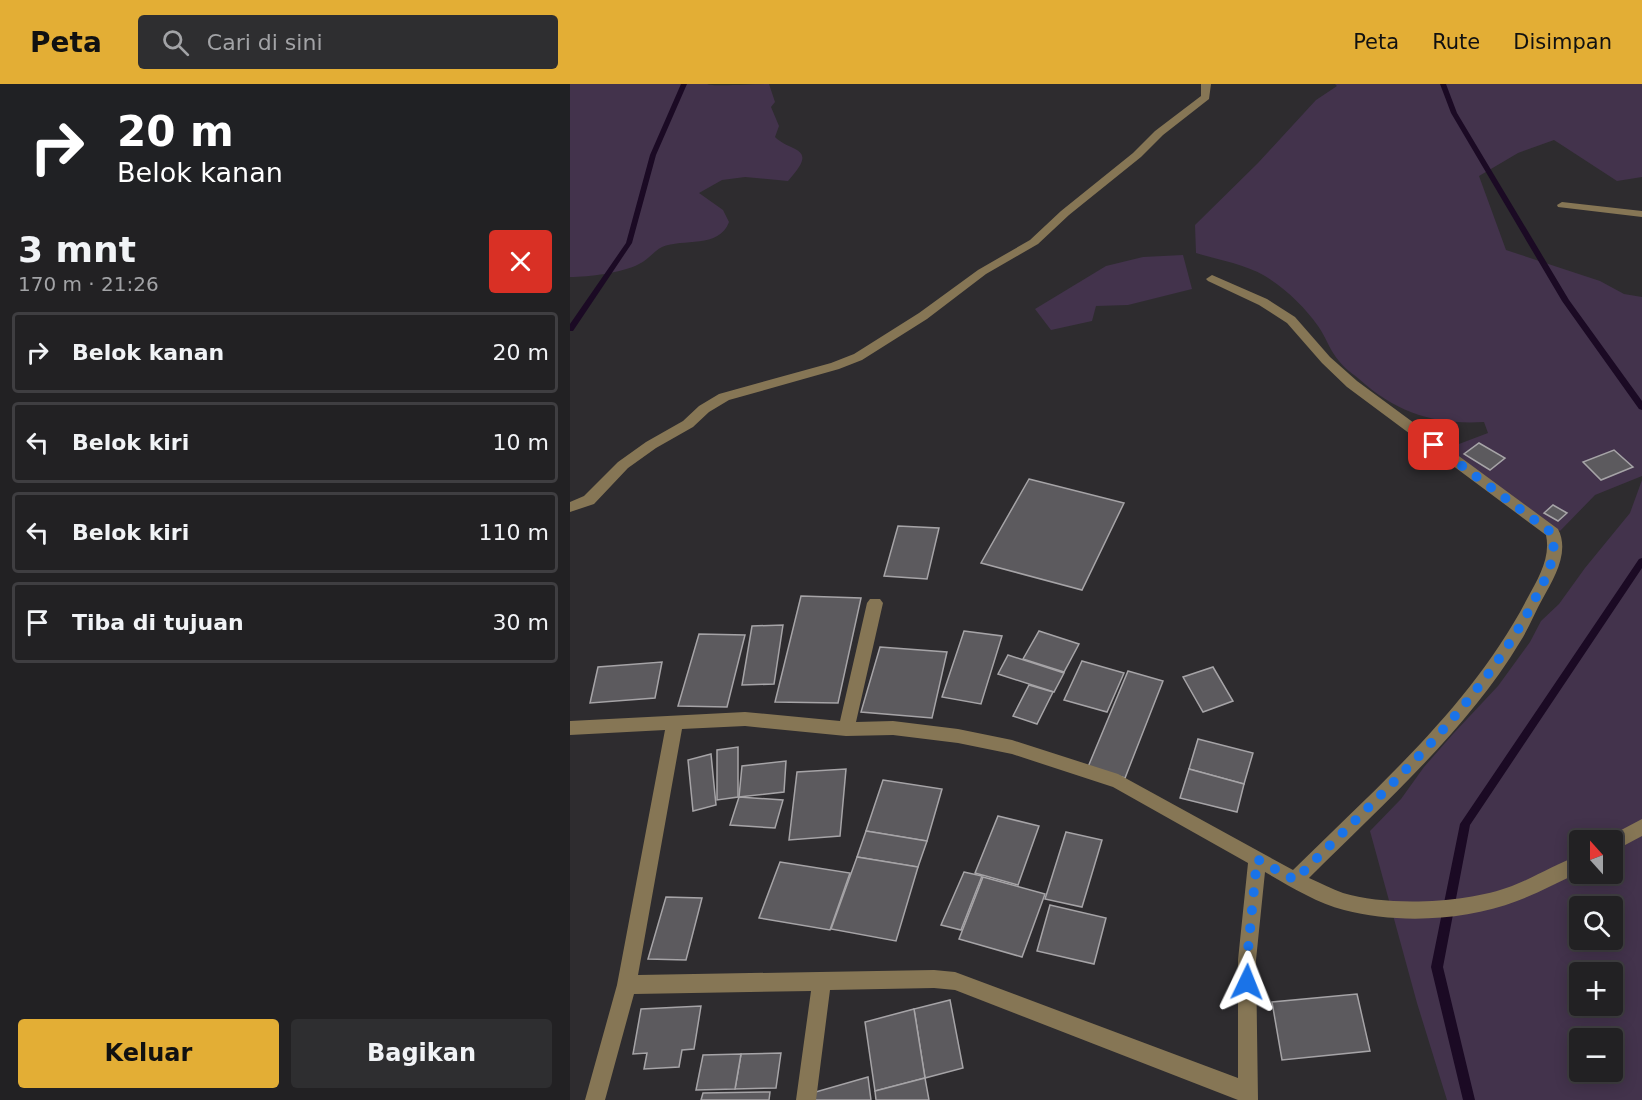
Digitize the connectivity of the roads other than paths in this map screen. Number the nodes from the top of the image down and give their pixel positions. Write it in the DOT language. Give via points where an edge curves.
graph roads {
  1 [pos="1206,84"];
  2 [pos="1562,205"];
  3 [pos="1642,214"];
  4 [pos="1212,279"];
  5 [pos="570,507"];
  6 [pos="874,603"];
  7 [pos="675,722"];
  8 [pos="570,728"];
  9 [pos="846,729"];
  10 [pos="1642,827"];
  11 [pos="1623,838"];
  12 [pos="1257,859"];
  13 [pos="1569,868"];
  14 [pos="1295,880"];
  15 [pos="822,981"];
  16 [pos="627,985"];
  17 [pos="1247,1096"];
  18 [pos="595,1100"];
  19 [pos="806,1100"];
  1 -- 5 [label="street" via="1206,97 1034,242 982,272 923,316 858,357 836,366 724,397 622,465 590,500"];
  2 -- 3 [label="street"];
  4 -- 14 [label="street" via="1292,320 1352,384 1535,518 1552,533 1556,548 1548,574 1514,639 1471,698 1417,759"];
  6 -- 9 [label="street"];
  7 -- 8 [label="street"];
  7 -- 9 [label="street" via="745,719"];
  7 -- 16 [label="street"];
  9 -- 12 [label="street" via="893,728 958,736 1062,761 1118,781"];
  10 -- 11 [label="street"];
  12 -- 14 [label="street"];
  12 -- 17 [label="street" via="1247,960"];
  13 -- 14 [label="street" via="1514,894 1473,905 1428,909 1378,908 1342,901"];
  15 -- 16 [label="street"];
  15 -- 17 [label="street" via="955,981"];
  15 -- 19 [label="street"];
  16 -- 18 [label="street"];
}
